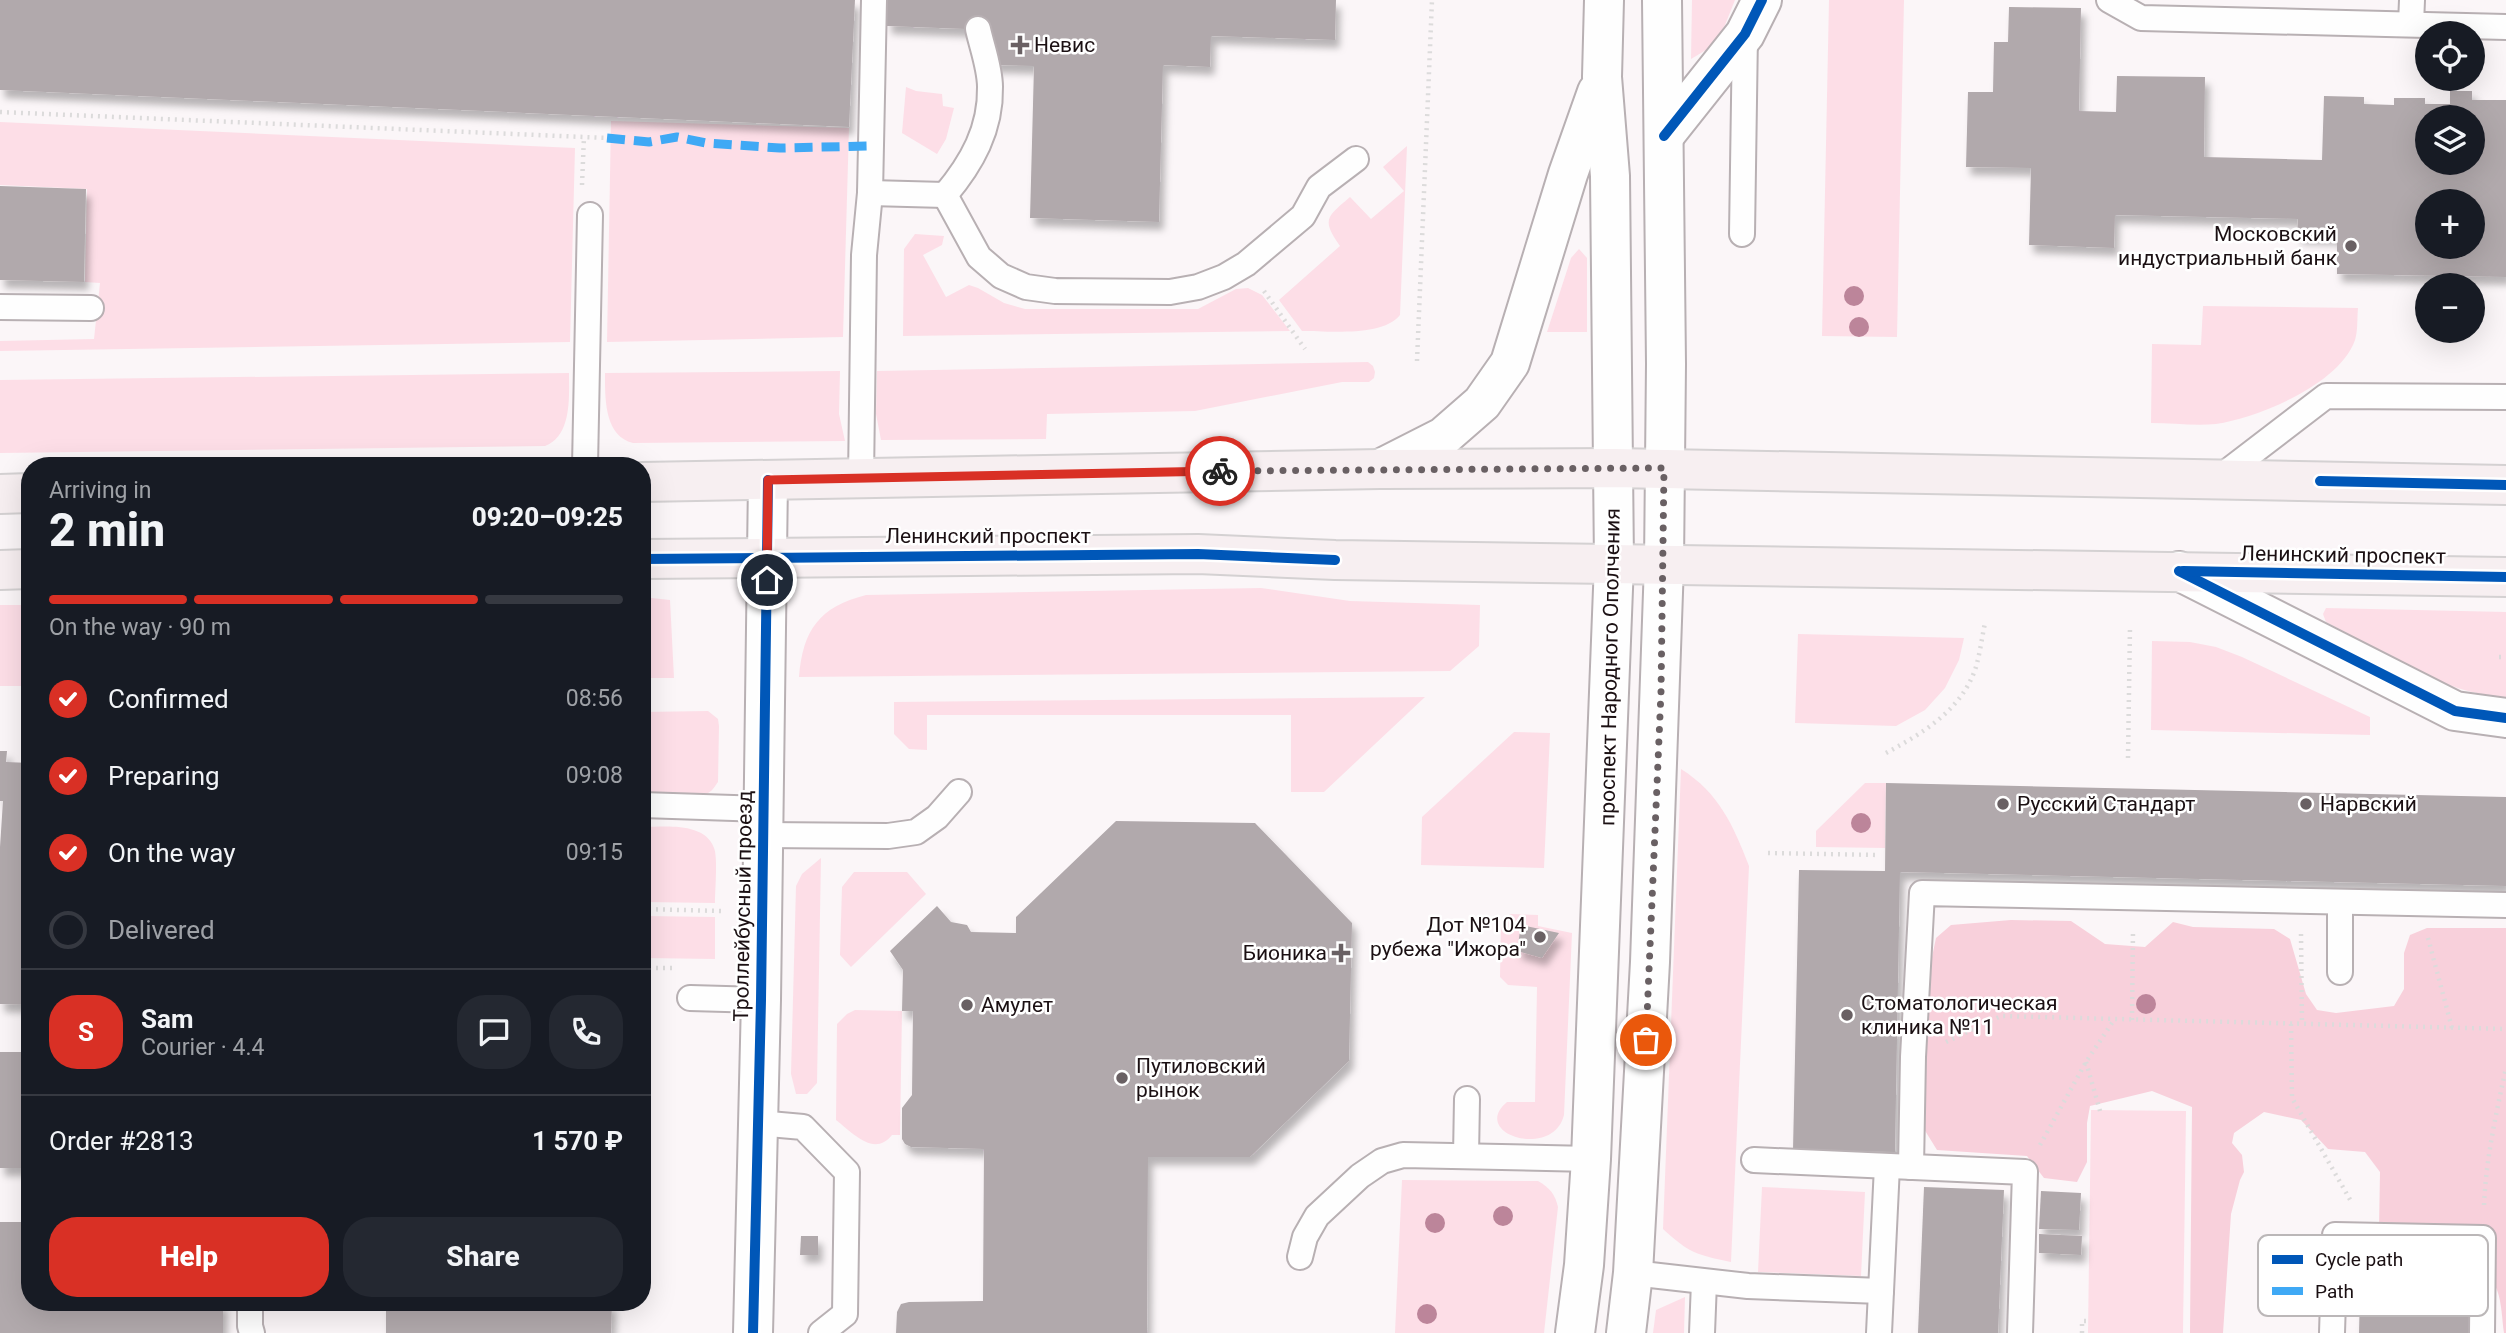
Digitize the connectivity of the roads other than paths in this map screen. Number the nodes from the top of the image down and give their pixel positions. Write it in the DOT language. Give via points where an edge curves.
graph roads {
  1 [pos="874,0"];
  2 [pos="1604,0"];
  3 [pos="1662,0"];
  4 [pos="1762,0"];
  5 [pos="2109,0"];
  6 [pos="2411,12"];
  7 [pos="2506,27"];
  8 [pos="978,29"];
  9 [pos="1745,34"];
  10 [pos="1602,77"];
  11 [pos="1664,136"];
  12 [pos="1356,159"];
  13 [pos="870,193"];
  14 [pos="946,195"];
  15 [pos="590,215"];
  16 [pos="1742,234"];
  17 [pos="0,307"];
  18 [pos="91,308"];
  19 [pos="2506,397"];
  20 [pos="585,457"];
  21 [pos="1614,468"];
  22 [pos="1664,468"];
  23 [pos="1380,469"];
  24 [pos="860,478"];
  25 [pos="768,480"];
  26 [pos="2214,481"];
  27 [pos="651,482"];
  28 [pos="2506,485"];
  29 [pos="21,493"];
  30 [pos="0,494"];
  31 [pos="768,558"];
  32 [pos="651,559"];
  33 [pos="1614,563"];
  34 [pos="1664,564"];
  35 [pos="21,569"];
  36 [pos="0,570"];
  37 [pos="2179,571"];
  38 [pos="2506,577"];
  39 [pos="2506,718"];
  40 [pos="959,792"];
  41 [pos="651,806"];
  42 [pos="764,822"];
  43 [pos="2340,903"];
  44 [pos="2506,905"];
  45 [pos="2340,972"];
  46 [pos="690,998"];
  47 [pos="761,1000"];
  48 [pos="1467,1099"];
  49 [pos="758,1123"];
  50 [pos="1466,1156"];
  51 [pos="1591,1159"];
  52 [pos="1754,1160"];
  53 [pos="1899,1166"];
  54 [pos="1300,1257"];
  55 [pos="1633,1272"];
  56 [pos="1704,1282"];
  57 [pos="1881,1291"];
  58 [pos="250,1311"];
  59 [pos="252,1333"];
  60 [pos="753,1333"];
  61 [pos="821,1333"];
  62 [pos="1575,1333"];
  63 [pos="1626,1333"];
  64 [pos="1702,1333"];
  65 [pos="1879,1333"];
  66 [pos="2020,1333"];
  1 -- 13 [label="lane"];
  2 -- 10 [label="main road, проспект Народного Ополчения"];
  3 -- 11 [label="main road"];
  4 -- 9 [label="main road"];
  5 -- 6 [label="lane" via="2141,18"];
  6 -- 7 [label="lane"];
  8 -- 14 [label="lane" via="990,85 988,119 977,150"];
  9 -- 11 [label="main road"];
  9 -- 16 [label="lane"];
  10 -- 21 [label="main road, проспект Народного Ополчения" via="1610,176"];
  10 -- 23 [label="main road" via="1510,363 1482,403 1443,437"];
  11 -- 22 [label="main road"];
  12 -- 14 [label="lane" via="1319,187 1303,216 1246,264 1198,287 1170,292 1026,287 1001,276 979,257"];
  13 -- 14 [label="lane"];
  13 -- 24 [label="lane" via="864,255"];
  15 -- 20 [label="lane"];
  17 -- 18 [label="lane"];
  19 -- 26 [label="lane" via="2326,396"];
  21 -- 22 [label="main road"];
  21 -- 23 [label="main road"];
  21 -- 33 [label="main road, проспект Народного Ополчения"];
  22 -- 26 [label="main road"];
  22 -- 34 [label="main road"];
  23 -- 24 [label="main road"];
  24 -- 25 [label="main road"];
  25 -- 27 [label="main road"];
  25 -- 31 [label="main road, Троллейбусный проезд"];
  26 -- 28 [label="main road"];
  29 -- 30 [label="main road"];
  31 -- 32 [label="main road, Ленинский проспект"];
  31 -- 33 [label="main road, Ленинский проспект" via="1198,554"];
  31 -- 42 [label="main road, Троллейбусный проезд"];
  33 -- 34 [label="main road, Ленинский проспект"];
  33 -- 51 [label="main road, проспект Народного Ополчения"];
  34 -- 37 [label="main road, Ленинский проспект"];
  34 -- 55 [label="main road"];
  35 -- 36 [label="main road"];
  37 -- 38 [label="main road, Ленинский проспект"];
  37 -- 39 [label="main road" via="2455,710"];
  40 -- 42 [label="lane" via="916,832 888,836"];
  41 -- 42 [label="lane"];
  42 -- 47 [label="main road, Троллейбусный проезд"];
  43 -- 44 [label="lane"];
  43 -- 45 [label="lane"];
  43 -- 53 [label="lane" via="1922,893 1913,1057"];
  46 -- 47 [label="lane"];
  47 -- 49 [label="main road, Троллейбусный проезд"];
  48 -- 50 [label="lane"];
  49 -- 60 [label="main road, Троллейбусный проезд"];
  49 -- 61 [label="lane" via="803,1127 847,1172 845,1314"];
  50 -- 51 [label="lane"];
  50 -- 54 [label="lane" via="1404,1155 1382,1161 1317,1216"];
  51 -- 62 [label="main road, проспект Народного Ополчения"];
  52 -- 53 [label="lane"];
  53 -- 57 [label="lane"];
  53 -- 66 [label="lane" via="2025,1172"];
  55 -- 56 [label="lane"];
  55 -- 63 [label="main road"];
  56 -- 57 [label="lane"];
  56 -- 64 [label="lane"];
  57 -- 65 [label="lane"];
  58 -- 59 [label="lane"];
}
